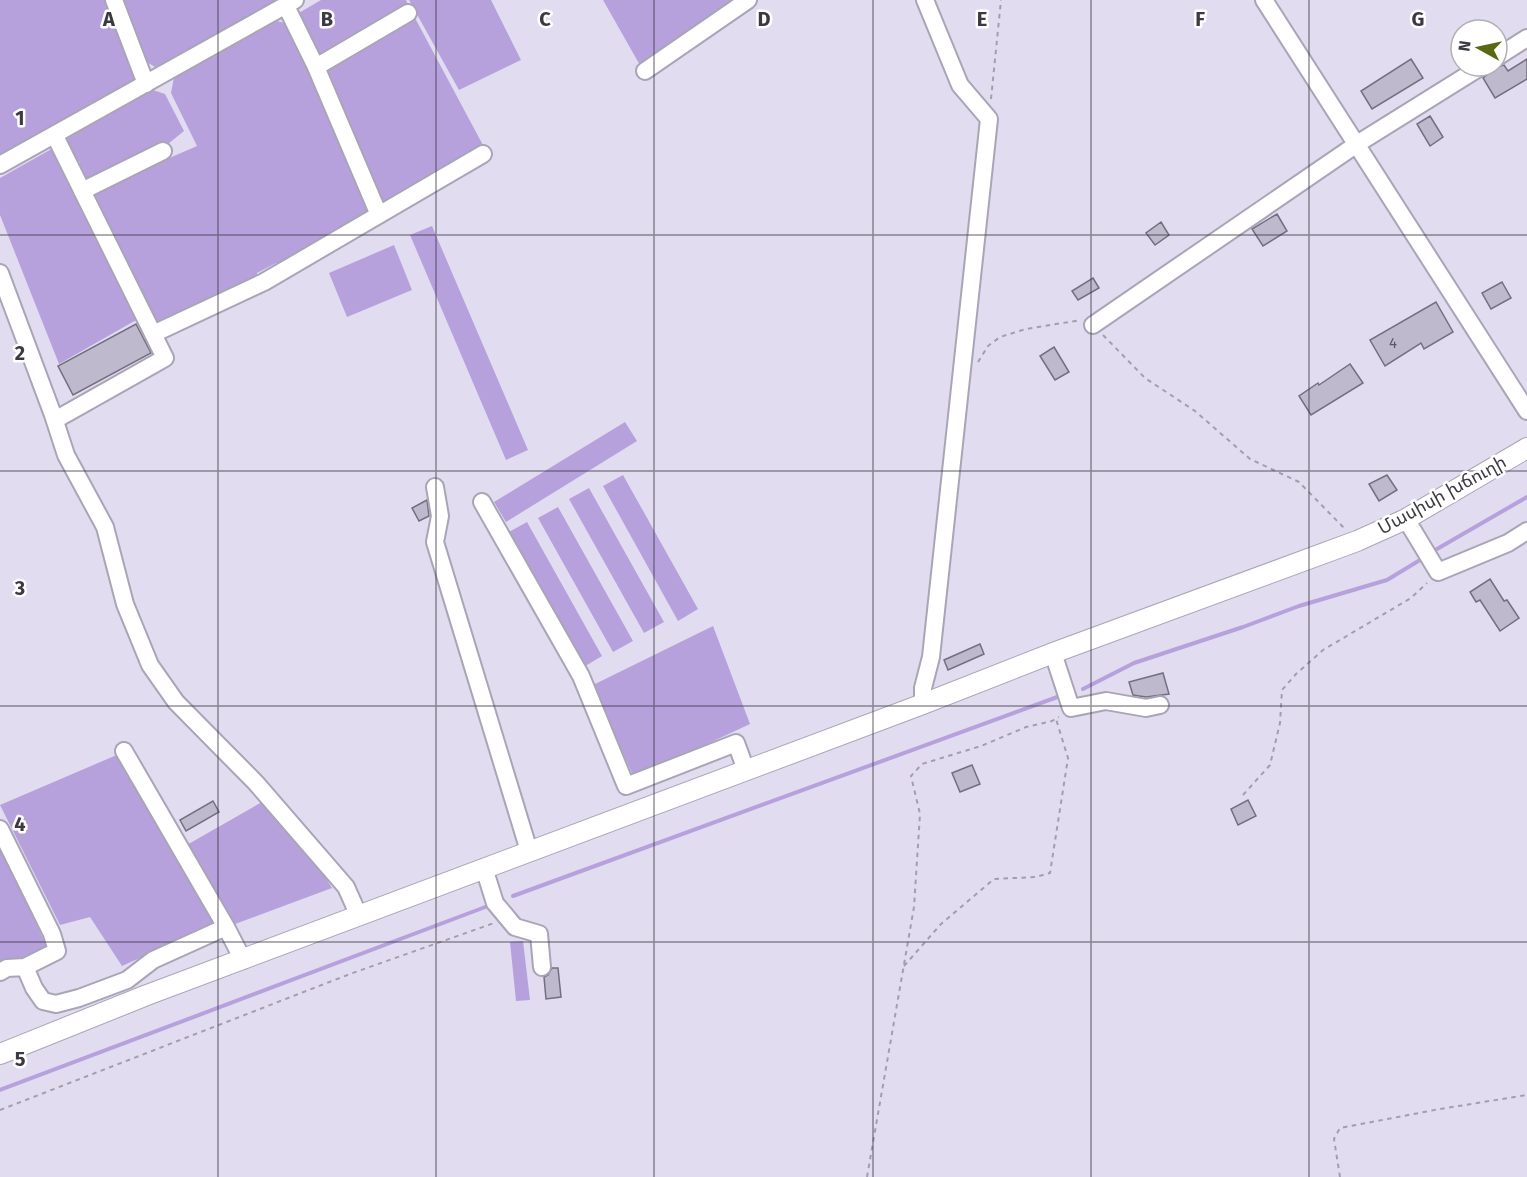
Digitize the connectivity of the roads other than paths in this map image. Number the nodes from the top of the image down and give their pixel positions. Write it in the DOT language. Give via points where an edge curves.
graph roads {
  1 [pos="114,0"];
  2 [pos="748,0"];
  3 [pos="925,0"];
  4 [pos="1264,0"];
  5 [pos="291,3"];
  6 [pos="408,13"];
  7 [pos="1527,38"];
  8 [pos="1509,49"];
  9 [pos="316,67"];
  10 [pos="645,71"];
  11 [pos="1463,78"];
  12 [pos="146,84"];
  13 [pos="55,136"];
  14 [pos="1357,144"];
  15 [pos="163,151"];
  16 [pos="483,154"];
  17 [pos="0,165"];
  18 [pos="82,190"];
  19 [pos="379,215"];
  20 [pos="0,273"];
  21 [pos="1093,325"];
  22 [pos="153,334"];
  23 [pos="1527,411"];
  24 [pos="55,420"];
  25 [pos="1527,448"];
  26 [pos="435,488"];
  27 [pos="482,502"];
  28 [pos="1406,519"];
  29 [pos="1527,531"];
  30 [pos="1053,653"];
  31 [pos="923,704"];
  32 [pos="1160,705"];
  33 [pos="124,751"];
  34 [pos="746,770"];
  35 [pos="0,829"];
  36 [pos="529,851"];
  37 [pos="484,868"];
  38 [pos="359,916"];
  39 [pos="226,927"];
  40 [pos="243,960"];
  41 [pos="25,967"];
  42 [pos="542,968"];
  43 [pos="0,972"];
  44 [pos="0,1054"];
  1 -- 12 [label="street"];
  2 -- 10 [label="street"];
  3 -- 31 [label="street" via="960,85 989,119"];
  4 -- 14 [label="street"];
  5 -- 9 [label="street"];
  5 -- 12 [label="street"];
  6 -- 9 [label="street"];
  7 -- 8 [label="street"];
  9 -- 19 [label="street"];
  11 -- 14 [label="street"];
  12 -- 13 [label="street"];
  13 -- 17 [label="street"];
  13 -- 18 [label="street"];
  14 -- 21 [label="street"];
  14 -- 23 [label="street"];
  15 -- 18 [label="street"];
  16 -- 19 [label="street"];
  18 -- 22 [label="street"];
  19 -- 22 [label="street" via="264,282"];
  20 -- 24 [label="street"];
  22 -- 24 [label="street" via="165,358"];
  24 -- 38 [label="street" via="66,455 105,527 125,604 150,665 176,702 256,783 346,887"];
  25 -- 28 [label="main road, Մասիսի խճուղի"];
  26 -- 36 [label="street" via="440,516 435,542"];
  27 -- 34 [label="street" via="581,676 626,786 736,743"];
  28 -- 29 [label="street" via="1438,572"];
  28 -- 30 [label="main road, Մասիսի խճուղի" via="1357,541"];
  30 -- 31 [label="main road, Մասիսի խճուղի"];
  30 -- 32 [label="street" via="1071,708 1106,701 1146,708"];
  31 -- 34 [label="main road, Մասիսի խճուղի"];
  33 -- 39 [label="street"];
  34 -- 36 [label="main road, Մասիսի խճուղի"];
  35 -- 41 [label="street" via="57,951"];
  36 -- 37 [label="main road, Մասիսի խճուղի"];
  37 -- 38 [label="main road, Մասիսի խճուղի"];
  37 -- 42 [label="street" via="495,903 515,927 539,934"];
  38 -- 40 [label="main road, Մասիսի խճուղի"];
  39 -- 40 [label="street"];
  39 -- 41 [label="street" via="153,960 127,980 56,1004 43,1001"];
  40 -- 44 [label="main road, Մասիսի խճուղի"];
  41 -- 43 [label="street"];
}
